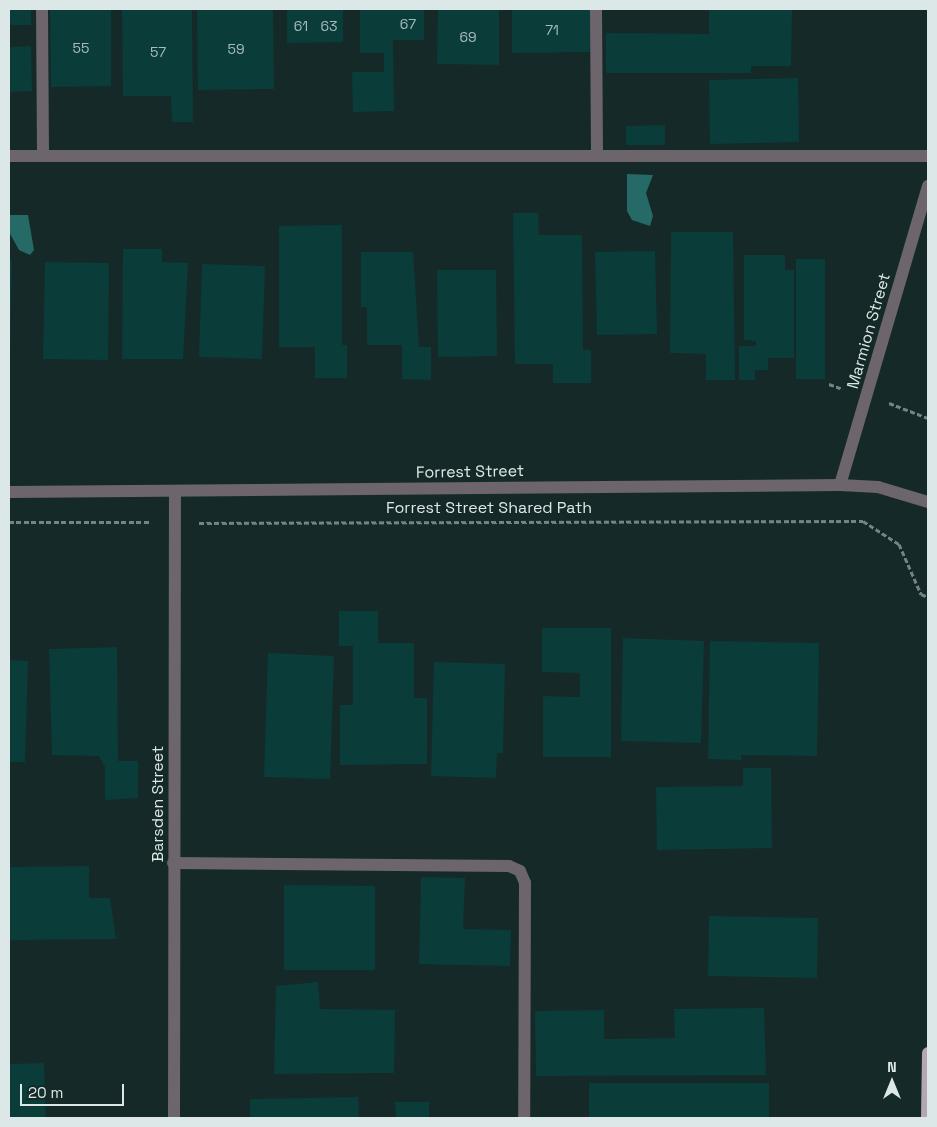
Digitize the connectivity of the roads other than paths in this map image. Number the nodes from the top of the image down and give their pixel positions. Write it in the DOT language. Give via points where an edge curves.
graph roads {
  1 [pos="42,9"];
  2 [pos="596,9"];
  3 [pos="9,156"];
  4 [pos="43,156"];
  5 [pos="597,156"];
  6 [pos="928,156"];
  7 [pos="928,186"];
  8 [pos="840,485"];
  9 [pos="176,491"];
  10 [pos="9,492"];
  11 [pos="928,502"];
  12 [pos="174,863"];
  13 [pos="928,1053"];
  14 [pos="174,1118"];
  15 [pos="524,1118"];
  16 [pos="927,1118"];
  1 -- 4 [label="street"];
  2 -- 5 [label="street"];
  3 -- 4 [label="street"];
  4 -- 5 [label="street"];
  5 -- 6 [label="street"];
  7 -- 8 [label="street, Marmion Street"];
  8 -- 9 [label="street, Forrest Street"];
  8 -- 11 [label="street, Forrest Street" via="878,487"];
  9 -- 10 [label="street, Forrest Street"];
  9 -- 12 [label="street, Barsden Street"];
  12 -- 14 [label="street, Barsden Street"];
  12 -- 15 [label="street" via="509,866 520,871 525,883"];
  13 -- 16 [label="main road"];
}
